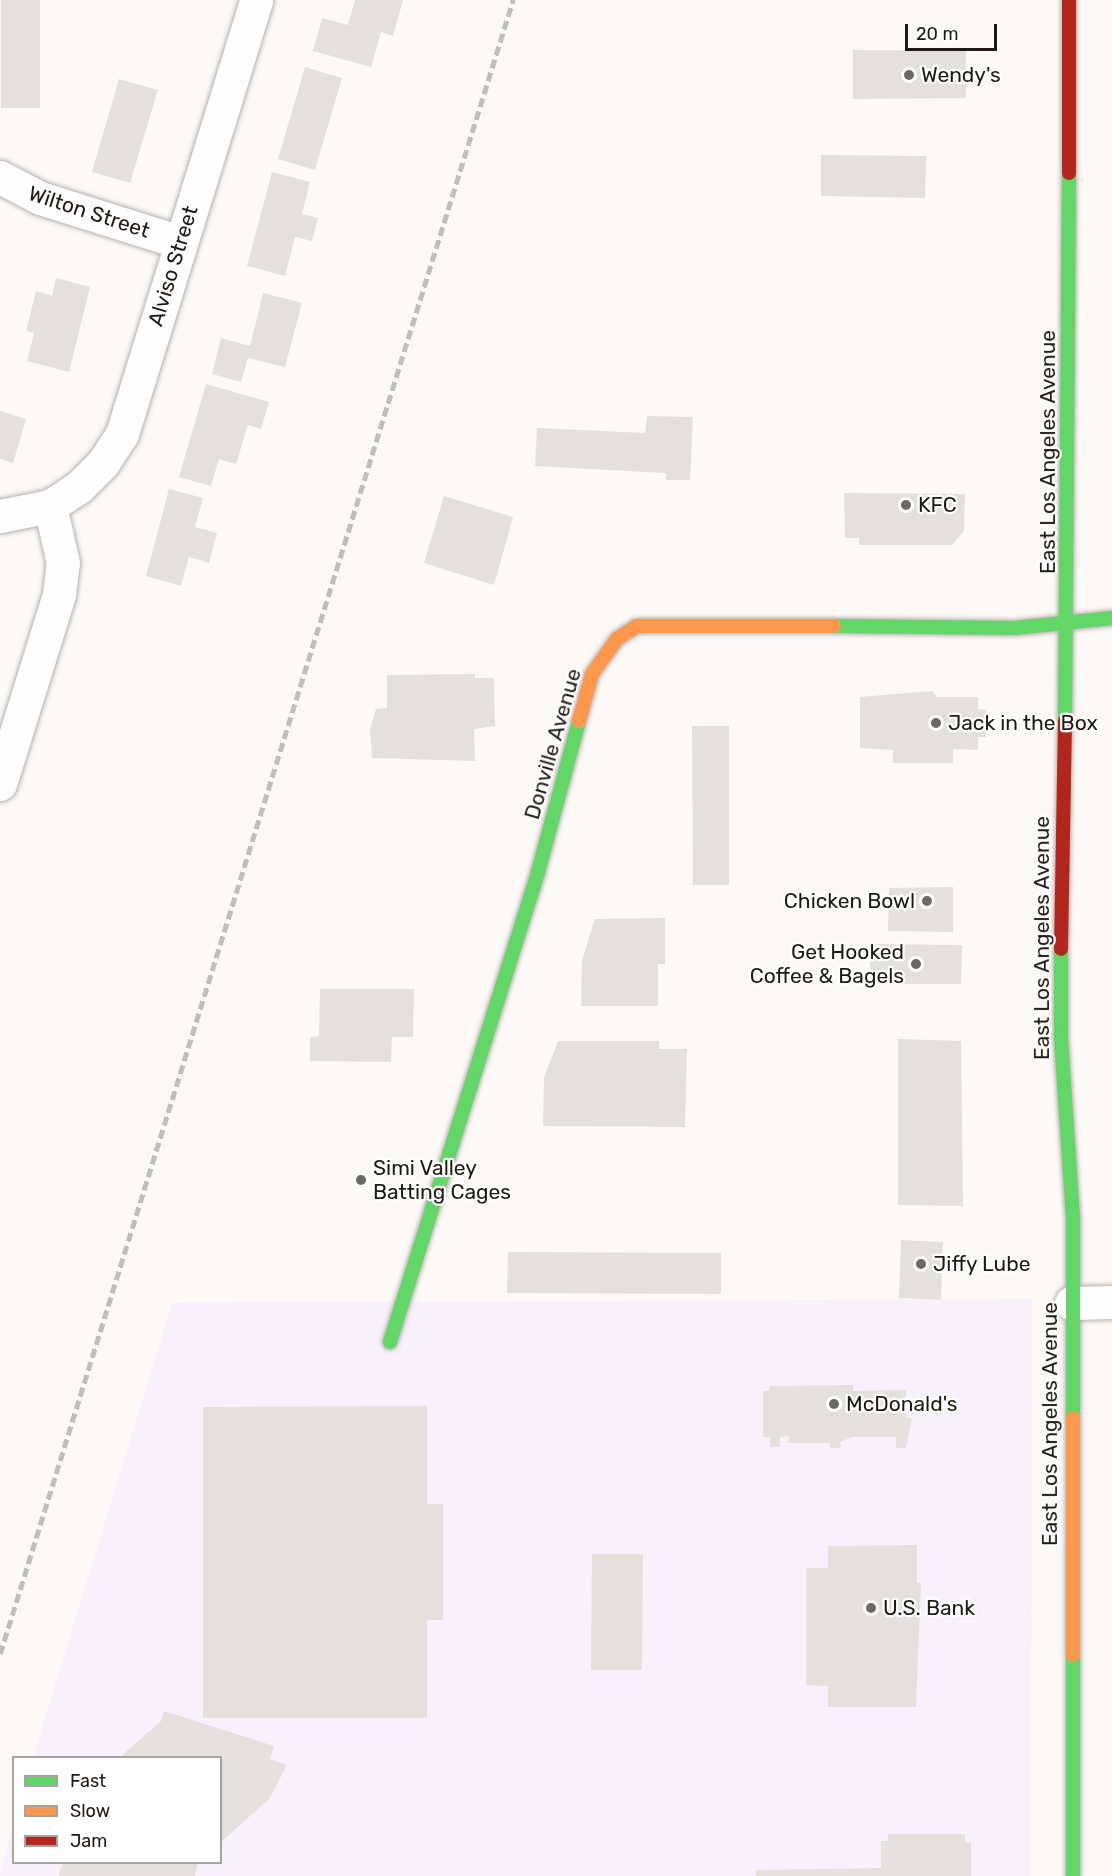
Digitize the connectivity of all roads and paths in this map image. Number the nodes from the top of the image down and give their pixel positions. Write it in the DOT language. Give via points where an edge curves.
graph roads {
  1 [pos="256,0"];
  2 [pos="1069,0"];
  3 [pos="0,177"];
  4 [pos="180,242"];
  5 [pos="50,506"];
  6 [pos="0,516"];
  7 [pos="1112,618"];
  8 [pos="1069,623"];
  9 [pos="0,784"];
  10 [pos="1071,1302"];
  11 [pos="1112,1302"];
  12 [pos="390,1342"];
  13 [pos="1073,1876"];
  1 -- 4 [label="street, Alviso Street"];
  2 -- 8 [label="main road, East Los Angeles Avenue"];
  3 -- 4 [label="street, Wilton Street" via="40,198"];
  4 -- 5 [label="street, Alviso Street" via="122,434 95,471"];
  5 -- 6 [label="street"];
  5 -- 9 [label="street" via="63,563 59,594"];
  7 -- 8 [label="main road, Donville Avenue"];
  8 -- 10 [label="main road, East Los Angeles Avenue" via="1061,833 1061,1038 1072,1220"];
  8 -- 12 [label="main road, Donville Avenue" via="1015,628 657,624 637,626 617,639 592,674 538,872"];
  10 -- 11 [label="street"];
  10 -- 13 [label="main road, East Los Angeles Avenue"];
}
